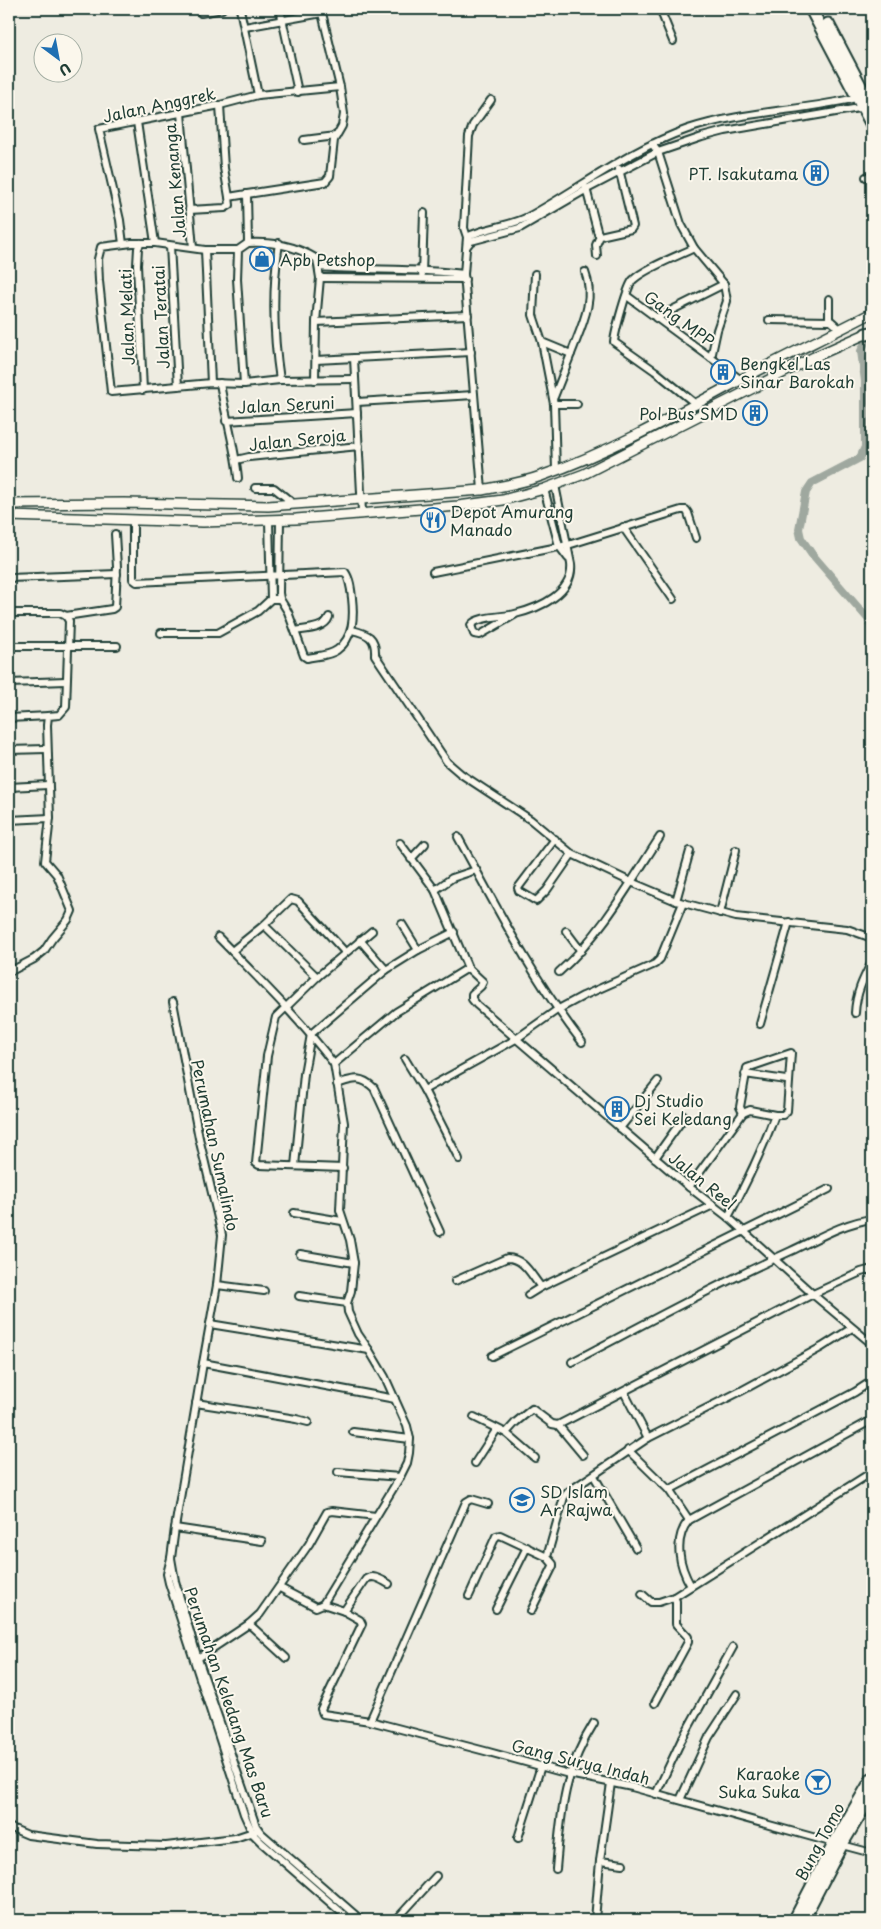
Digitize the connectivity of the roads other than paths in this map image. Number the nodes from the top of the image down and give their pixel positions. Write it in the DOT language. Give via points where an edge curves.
graph roads {
  1 [pos="222,9"];
  2 [pos="240,9"];
  3 [pos="280,9"];
  4 [pos="660,9"];
  5 [pos="811,9"];
  6 [pos="820,9"];
  7 [pos="322,11"];
  8 [pos="201,13"];
  9 [pos="282,20"];
  10 [pos="245,27"];
  11 [pos="673,41"];
  12 [pos="340,87"];
  13 [pos="298,92"];
  14 [pos="258,95"];
  15 [pos="491,100"];
  16 [pos="866,103"];
  17 [pos="220,105"];
  18 [pos="181,112"];
  19 [pos="138,122"];
  20 [pos="872,125"];
  21 [pos="336,136"];
  22 [pos="304,140"];
  23 [pos="652,144"];
  24 [pos="658,152"];
  25 [pos="616,164"];
  26 [pos="620,172"];
  27 [pos="586,186"];
  28 [pos="246,194"];
  29 [pos="230,197"];
  30 [pos="189,210"];
  31 [pos="424,213"];
  32 [pos="600,236"];
  33 [pos="468,241"];
  34 [pos="141,243"];
  35 [pos="155,243"];
  36 [pos="248,243"];
  37 [pos="279,243"];
  38 [pos="123,244"];
  39 [pos="170,246"];
  40 [pos="193,248"];
  41 [pos="694,248"];
  42 [pos="205,250"];
  43 [pos="238,250"];
  44 [pos="597,256"];
  45 [pos="319,267"];
  46 [pos="422,270"];
  47 [pos="585,272"];
  48 [pos="535,274"];
  49 [pos="465,276"];
  50 [pos="320,278"];
  51 [pos="422,278"];
  52 [pos="724,284"];
  53 [pos="627,296"];
  54 [pos="829,299"];
  55 [pos="872,313"];
  56 [pos="468,315"];
  57 [pos="656,318"];
  58 [pos="769,320"];
  59 [pos="829,321"];
  60 [pos="316,322"];
  61 [pos="841,330"];
  62 [pos="870,332"];
  63 [pos="542,342"];
  64 [pos="808,345"];
  65 [pos="471,352"];
  66 [pos="571,354"];
  67 [pos="814,357"];
  68 [pos="354,358"];
  69 [pos="711,358"];
  70 [pos="316,360"];
  71 [pos="354,379"];
  72 [pos="280,380"];
  73 [pos="315,380"];
  74 [pos="740,380"];
  75 [pos="211,383"];
  76 [pos="220,383"];
  77 [pos="244,384"];
  78 [pos="178,386"];
  79 [pos="143,390"];
  80 [pos="474,395"];
  81 [pos="554,401"];
  82 [pos="357,402"];
  83 [pos="577,404"];
  84 [pos="697,404"];
  85 [pos="358,413"];
  86 [pos="226,421"];
  87 [pos="359,446"];
  88 [pos="236,460"];
  89 [pos="556,470"];
  90 [pos="238,478"];
  91 [pos="555,485"];
  92 [pos="255,488"];
  93 [pos="544,489"];
  94 [pos="482,490"];
  95 [pos="361,500"];
  96 [pos="9,504"];
  97 [pos="294,504"];
  98 [pos="362,512"];
  99 [pos="9,516"];
  100 [pos="132,518"];
  101 [pos="269,520"];
  102 [pos="280,520"];
  103 [pos="624,527"];
  104 [pos="115,534"];
  105 [pos="696,538"];
  106 [pos="568,544"];
  107 [pos="559,546"];
  108 [pos="569,559"];
  109 [pos="433,572"];
  110 [pos="117,574"];
  111 [pos="270,576"];
  112 [pos="280,576"];
  113 [pos="9,578"];
  114 [pos="271,599"];
  115 [pos="280,599"];
  116 [pos="674,600"];
  117 [pos="9,613"];
  118 [pos="516,614"];
  119 [pos="66,616"];
  120 [pos="329,617"];
  121 [pos="352,630"];
  122 [pos="295,631"];
  123 [pos="161,633"];
  124 [pos="69,645"];
  125 [pos="9,646"];
  126 [pos="117,646"];
  127 [pos="66,681"];
  128 [pos="9,683"];
  129 [pos="48,716"];
  130 [pos="9,718"];
  131 [pos="46,749"];
  132 [pos="9,750"];
  133 [pos="48,785"];
  134 [pos="9,787"];
  135 [pos="50,818"];
  136 [pos="9,820"];
  137 [pos="458,837"];
  138 [pos="660,837"];
  139 [pos="555,839"];
  140 [pos="400,843"];
  141 [pos="425,844"];
  142 [pos="736,850"];
  143 [pos="690,851"];
  144 [pos="572,854"];
  145 [pos="411,859"];
  146 [pos="476,870"];
  147 [pos="630,882"];
  148 [pos="435,890"];
  149 [pos="680,902"];
  150 [pos="720,913"];
  151 [pos="789,922"];
  152 [pos="402,924"];
  153 [pos="264,925"];
  154 [pos="372,930"];
  155 [pos="566,931"];
  156 [pos="454,932"];
  157 [pos="218,937"];
  158 [pos="872,938"];
  159 [pos="360,940"];
  160 [pos="418,950"];
  161 [pos="232,951"];
  162 [pos="581,951"];
  163 [pos="345,952"];
  164 [pos="872,962"];
  165 [pos="468,968"];
  166 [pos="386,970"];
  167 [pos="9,972"];
  168 [pos="559,972"];
  169 [pos="317,977"];
  170 [pos="173,1002"];
  171 [pos="286,1005"];
  172 [pos="558,1010"];
  173 [pos="854,1013"];
  174 [pos="760,1024"];
  175 [pos="311,1034"];
  176 [pos="516,1039"];
  177 [pos="582,1042"];
  178 [pos="405,1059"];
  179 [pos="334,1064"];
  180 [pos="745,1074"];
  181 [pos="658,1080"];
  182 [pos="786,1080"];
  183 [pos="337,1084"];
  184 [pos="424,1090"];
  185 [pos="743,1113"];
  186 [pos="775,1115"];
  187 [pos="685,1116"];
  188 [pos="620,1128"];
  189 [pos="655,1158"];
  190 [pos="459,1159"];
  191 [pos="295,1166"];
  192 [pos="343,1168"];
  193 [pos="688,1187"];
  194 [pos="829,1189"];
  195 [pos="872,1190"];
  196 [pos="713,1206"];
  197 [pos="872,1209"];
  198 [pos="294,1213"];
  199 [pos="728,1217"];
  200 [pos="872,1219"];
  201 [pos="342,1221"];
  202 [pos="440,1232"];
  203 [pos="743,1232"];
  204 [pos="300,1254"];
  205 [pos="775,1259"];
  206 [pos="354,1263"];
  207 [pos="872,1269"];
  208 [pos="455,1281"];
  209 [pos="217,1285"];
  210 [pos="541,1287"];
  211 [pos="264,1291"];
  212 [pos="813,1294"];
  213 [pos="528,1295"];
  214 [pos="299,1296"];
  215 [pos="347,1303"];
  216 [pos="210,1324"];
  217 [pos="852,1328"];
  218 [pos="872,1344"];
  219 [pos="370,1350"];
  220 [pos="492,1356"];
  221 [pos="572,1362"];
  222 [pos="203,1363"];
  223 [pos="872,1381"];
  224 [pos="624,1392"];
  225 [pos="395,1399"];
  226 [pos="196,1404"];
  227 [pos="474,1417"];
  228 [pos="872,1420"];
  229 [pos="308,1422"];
  230 [pos="558,1425"];
  231 [pos="497,1429"];
  232 [pos="353,1432"];
  233 [pos="506,1433"];
  234 [pos="648,1438"];
  235 [pos="410,1439"];
  236 [pos="628,1450"];
  237 [pos="583,1455"];
  238 [pos="535,1458"];
  239 [pos="475,1463"];
  240 [pos="338,1472"];
  241 [pos="872,1472"];
  242 [pos="594,1476"];
  243 [pos="400,1477"];
  244 [pos="669,1490"];
  245 [pos="488,1504"];
  246 [pos="376,1516"];
  247 [pos="689,1520"];
  248 [pos="175,1528"];
  249 [pos="262,1541"];
  250 [pos="528,1547"];
  251 [pos="636,1548"];
  252 [pos="548,1557"];
  253 [pos="171,1558"];
  254 [pos="389,1584"];
  255 [pos="690,1586"];
  256 [pos="280,1588"];
  257 [pos="642,1594"];
  258 [pos="470,1596"];
  259 [pos="674,1597"];
  260 [pos="323,1604"];
  261 [pos="496,1609"];
  262 [pos="344,1611"];
  263 [pos="531,1611"];
  264 [pos="249,1624"];
  265 [pos="733,1647"];
  266 [pos="286,1658"];
  267 [pos="196,1660"];
  268 [pos="737,1694"];
  269 [pos="655,1703"];
  270 [pos="370,1721"];
  271 [pos="594,1723"];
  272 [pos="541,1766"];
  273 [pos="569,1774"];
  274 [pos="872,1778"];
  275 [pos="611,1783"];
  276 [pos="656,1794"];
  277 [pos="872,1795"];
  278 [pos="680,1800"];
  279 [pos="9,1827"];
  280 [pos="256,1832"];
  281 [pos="518,1838"];
  282 [pos="838,1844"];
  283 [pos="872,1854"];
  284 [pos="600,1861"];
  285 [pos="623,1864"];
  286 [pos="556,1869"];
  287 [pos="436,1876"];
  288 [pos="803,1915"];
  289 [pos="350,1920"];
  290 [pos="362,1920"];
  291 [pos="396,1920"];
  292 [pos="596,1920"];
  293 [pos="794,1920"];
  294 [pos="816,1920"];
  1 -- 8 [label="street"];
  2 -- 10 [label="street"];
  3 -- 9 [label="street"];
  4 -- 11 [label="street"];
  5 -- 16 [label="highway"];
  6 -- 16 [label="highway"];
  7 -- 9 [label="street"];
  7 -- 12 [label="street"];
  9 -- 10 [label="street"];
  9 -- 13 [label="street"];
  10 -- 14 [label="street"];
  12 -- 13 [label="street, Jalan Anggrek"];
  12 -- 21 [label="street" via="344,114"];
  13 -- 14 [label="street, Jalan Anggrek"];
  14 -- 17 [label="street, Jalan Anggrek"];
  15 -- 33 [label="street" via="468,136 464,228"];
  16 -- 20 [label="highway"];
  16 -- 23 [label="street" via="712,123"];
  16 -- 24 [label="street" via="725,131"];
  17 -- 18 [label="street, Jalan Anggrek"];
  17 -- 29 [label="street" via="224,168"];
  18 -- 19 [label="street, Jalan Anggrek"];
  18 -- 30 [label="street, Jalan Kenanga"];
  19 -- 35 [label="street"];
  19 -- 38 [label="street, Jalan Anggrek" via="102,127 99,131"];
  21 -- 22 [label="street"];
  21 -- 28 [label="street" via="330,176 325,182"];
  23 -- 24 [label="street"];
  23 -- 25 [label="street"];
  24 -- 26 [label="street"];
  24 -- 41 [label="street" via="681,224"];
  25 -- 26 [label="street"];
  25 -- 27 [label="street"];
  26 -- 27 [label="street"];
  26 -- 32 [label="street" via="633,226"];
  27 -- 32 [label="street"];
  27 -- 33 [label="street" via="520,228"];
  28 -- 29 [label="street"];
  28 -- 36 [label="street"];
  29 -- 30 [label="street" via="230,205 225,208"];
  30 -- 40 [label="street, Jalan Kenanga"];
  31 -- 46 [label="street"];
  32 -- 44 [label="street" via="596,245"];
  33 -- 49 [label="street"];
  34 -- 35 [label="street"];
  34 -- 38 [label="street"];
  34 -- 79 [label="street, Jalan Melati" via="137,265"];
  35 -- 39 [label="street"];
  36 -- 37 [label="street"];
  36 -- 43 [label="street"];
  37 -- 45 [label="street" via="306,252 317,259"];
  37 -- 72 [label="street" via="274,320"];
  38 -- 79 [label="street" via="101,248 98,259 111,392"];
  39 -- 40 [label="street"];
  39 -- 78 [label="street, Jalan Teratai"];
  40 -- 42 [label="street"];
  41 -- 52 [label="street"];
  41 -- 53 [label="street" via="633,280"];
  42 -- 43 [label="street"];
  42 -- 75 [label="street"];
  43 -- 77 [label="street"];
  45 -- 46 [label="street"];
  45 -- 50 [label="street"];
  46 -- 49 [label="street"];
  46 -- 51 [label="street"];
  47 -- 66 [label="street" via="590,284 588,309"];
  48 -- 63 [label="street" via="533,315"];
  49 -- 51 [label="street"];
  49 -- 56 [label="street"];
  50 -- 51 [label="street"];
  50 -- 60 [label="street"];
  52 -- 57 [label="street"];
  52 -- 69 [label="street" via="727,301"];
  53 -- 57 [label="street, Gang MPP"];
  53 -- 84 [label="street" via="614,342"];
  54 -- 59 [label="street"];
  55 -- 61 [label="main road"];
  56 -- 60 [label="street"];
  56 -- 65 [label="street"];
  57 -- 69 [label="street, Gang MPP"];
  58 -- 59 [label="street"];
  59 -- 61 [label="street"];
  60 -- 70 [label="street"];
  61 -- 64 [label="main road"];
  62 -- 67 [label="main road"];
  63 -- 66 [label="street"];
  63 -- 81 [label="street"];
  64 -- 67 [label="main road"];
  64 -- 74 [label="main road"];
  65 -- 68 [label="street"];
  65 -- 80 [label="street"];
  66 -- 81 [label="street"];
  67 -- 91 [label="main road" via="584,474"];
  68 -- 70 [label="street"];
  68 -- 71 [label="street, Jalan Seroja"];
  69 -- 74 [label="street, Gang MPP"];
  70 -- 73 [label="street"];
  71 -- 73 [label="street"];
  71 -- 82 [label="street, Jalan Seroja"];
  72 -- 73 [label="street"];
  72 -- 77 [label="street"];
  74 -- 84 [label="main road"];
  75 -- 76 [label="street"];
  75 -- 78 [label="street"];
  76 -- 77 [label="street"];
  76 -- 86 [label="street"];
  78 -- 79 [label="street"];
  80 -- 82 [label="street"];
  80 -- 94 [label="street"];
  81 -- 83 [label="street"];
  81 -- 89 [label="street"];
  82 -- 85 [label="street, Jalan Seroja"];
  84 -- 89 [label="main road"];
  85 -- 86 [label="street, Jalan Seruni"];
  85 -- 87 [label="street, Jalan Seroja"];
  86 -- 88 [label="street, Jalan Seruni"];
  87 -- 88 [label="street, Jalan Seroja"];
  87 -- 95 [label="street"];
  88 -- 90 [label="street, Jalan Seruni"];
  89 -- 94 [label="main road" via="540,477"];
  91 -- 93 [label="main road"];
  91 -- 106 [label="street"];
  92 -- 97 [label="street" via="274,488"];
  93 -- 98 [label="main road" via="503,500 458,506"];
  93 -- 107 [label="street"];
  94 -- 95 [label="main road"];
  95 -- 97 [label="main road"];
  95 -- 98 [label="street"];
  96 -- 97 [label="main road"];
  98 -- 102 [label="main road"];
  99 -- 100 [label="main road"];
  100 -- 101 [label="main road" via="203,522"];
  100 -- 111 [label="street" via="133,579 137,582"];
  101 -- 102 [label="main road"];
  101 -- 111 [label="street"];
  102 -- 112 [label="street"];
  103 -- 105 [label="street" via="686,510"];
  103 -- 106 [label="street"];
  103 -- 116 [label="street"];
  104 -- 110 [label="street"];
  106 -- 107 [label="street"];
  106 -- 108 [label="street"];
  107 -- 108 [label="street"];
  107 -- 109 [label="street"];
  108 -- 118 [label="street" via="571,576 562,590 544,603"];
  110 -- 113 [label="street"];
  110 -- 119 [label="street" via="115,607"];
  111 -- 112 [label="street"];
  111 -- 114 [label="street"];
  112 -- 115 [label="street"];
  112 -- 121 [label="street" via="344,572 349,579 351,593"];
  114 -- 115 [label="street"];
  114 -- 123 [label="street" via="258,611 218,634"];
  115 -- 122 [label="street"];
  117 -- 119 [label="street"];
  118 -- 118 [label="street" via="477,620 473,623 474,634 480,635"];
  119 -- 124 [label="street"];
  120 -- 122 [label="street" via="322,626"];
  121 -- 122 [label="street" via="337,650 307,658"];
  121 -- 139 [label="street" via="367,634 372,639 375,655 447,762"];
  124 -- 125 [label="street"];
  124 -- 126 [label="street"];
  124 -- 127 [label="street"];
  127 -- 128 [label="street"];
  127 -- 129 [label="street" via="66,707 59,715"];
  129 -- 130 [label="street"];
  129 -- 131 [label="street"];
  131 -- 132 [label="street"];
  131 -- 133 [label="street"];
  133 -- 134 [label="street"];
  133 -- 135 [label="street"];
  135 -- 136 [label="street"];
  135 -- 167 [label="street" via="45,861 57,875 72,911 44,951"];
  137 -- 146 [label="street"];
  138 -- 147 [label="street"];
  139 -- 144 [label="street"];
  139 -- 144 [label="street" via="519,890 537,900"];
  140 -- 145 [label="street"];
  141 -- 145 [label="street"];
  142 -- 150 [label="street"];
  143 -- 149 [label="street"];
  144 -- 147 [label="street"];
  145 -- 148 [label="street"];
  146 -- 148 [label="street" via="452,878"];
  146 -- 172 [label="street" via="502,920"];
  147 -- 149 [label="street"];
  147 -- 162 [label="street"];
  148 -- 156 [label="street"];
  149 -- 150 [label="street"];
  149 -- 172 [label="street" via="658,962"];
  150 -- 151 [label="street"];
  151 -- 158 [label="street" via="847,928"];
  151 -- 174 [label="street"];
  152 -- 160 [label="street"];
  153 -- 161 [label="street"];
  153 -- 163 [label="street" via="289,900 295,900"];
  153 -- 169 [label="street"];
  154 -- 159 [label="street"];
  155 -- 162 [label="street"];
  156 -- 160 [label="street"];
  156 -- 165 [label="street"];
  157 -- 161 [label="street"];
  159 -- 163 [label="street"];
  159 -- 166 [label="street"];
  160 -- 166 [label="street"];
  161 -- 171 [label="street"];
  162 -- 168 [label="street"];
  163 -- 169 [label="street"];
  164 -- 173 [label="street" via="861,981"];
  165 -- 176 [label="street" via="483,982 473,992 472,998"];
  165 -- 179 [label="street" via="396,1012"];
  166 -- 175 [label="street"];
  169 -- 171 [label="street"];
  170 -- 209 [label="street, Perumahan Sumalindo" via="199,1138 222,1235"];
  171 -- 175 [label="street"];
  171 -- 191 [label="street" via="274,1020 255,1160 260,1165"];
  172 -- 176 [label="street"];
  172 -- 177 [label="street"];
  175 -- 179 [label="street"];
  175 -- 191 [label="street"];
  176 -- 184 [label="street"];
  176 -- 188 [label="street, Jalan Reel"];
  178 -- 184 [label="street"];
  179 -- 183 [label="street"];
  180 -- 182 [label="street"];
  180 -- 185 [label="street" via="740,1107"];
  180 -- 186 [label="street" via="748,1066 791,1053 787,1111 783,1115"];
  181 -- 188 [label="street"];
  183 -- 192 [label="street" via="344,1124"];
  183 -- 202 [label="street" via="362,1079 374,1088"];
  184 -- 190 [label="street"];
  185 -- 186 [label="street" via="750,1110"];
  185 -- 193 [label="street"];
  186 -- 199 [label="street" via="751,1175"];
  187 -- 189 [label="street"];
  188 -- 189 [label="street, Jalan Reel"];
  189 -- 193 [label="street, Jalan Reel"];
  191 -- 192 [label="street"];
  192 -- 201 [label="street" via="339,1199"];
  193 -- 196 [label="street, Jalan Reel"];
  194 -- 203 [label="street"];
  195 -- 197 [label="street"];
  196 -- 199 [label="street, Jalan Reel"];
  196 -- 210 [label="street"];
  198 -- 201 [label="street"];
  199 -- 203 [label="street, Jalan Reel"];
  200 -- 205 [label="street" via="847,1225"];
  201 -- 206 [label="street"];
  203 -- 205 [label="street, Jalan Reel"];
  203 -- 220 [label="street"];
  204 -- 206 [label="street"];
  205 -- 212 [label="street, Jalan Reel"];
  205 -- 221 [label="street"];
  206 -- 215 [label="street"];
  207 -- 212 [label="street"];
  208 -- 210 [label="street" via="513,1258"];
  209 -- 211 [label="street"];
  209 -- 216 [label="street, Perumahan Sumalindo"];
  210 -- 213 [label="street"];
  212 -- 217 [label="street, Jalan Reel"];
  212 -- 224 [label="street"];
  214 -- 215 [label="street"];
  215 -- 219 [label="street" via="351,1320"];
  216 -- 219 [label="street"];
  216 -- 222 [label="street"];
  217 -- 218 [label="street, Jalan Reel"];
  217 -- 234 [label="street" via="741,1391"];
  219 -- 225 [label="street"];
  222 -- 225 [label="street"];
  222 -- 226 [label="street"];
  223 -- 244 [label="street"];
  224 -- 230 [label="street"];
  224 -- 234 [label="street"];
  225 -- 235 [label="street"];
  226 -- 229 [label="street"];
  226 -- 248 [label="street"];
  227 -- 231 [label="street"];
  228 -- 247 [label="street"];
  230 -- 233 [label="street" via="532,1409"];
  230 -- 237 [label="street"];
  231 -- 233 [label="street"];
  231 -- 239 [label="street"];
  232 -- 235 [label="street"];
  233 -- 238 [label="street"];
  234 -- 236 [label="street"];
  235 -- 243 [label="street"];
  236 -- 242 [label="street"];
  236 -- 244 [label="street"];
  240 -- 243 [label="street"];
  241 -- 255 [label="street"];
  242 -- 251 [label="street"];
  242 -- 252 [label="street" via="566,1494"];
  243 -- 246 [label="street"];
  244 -- 247 [label="street"];
  245 -- 270 [label="street" via="471,1499 466,1502"];
  246 -- 256 [label="street" via="327,1512"];
  246 -- 260 [label="street"];
  247 -- 255 [label="street" via="680,1533 680,1558"];
  248 -- 249 [label="street"];
  248 -- 253 [label="street"];
  250 -- 252 [label="street"];
  250 -- 258 [label="street" via="496,1536"];
  250 -- 261 [label="street"];
  252 -- 263 [label="street" via="553,1566"];
  253 -- 267 [label="street, Perumahan Keledang Mas Baru"];
  253 -- 267 [label="street" via="167,1574 169,1584"];
  254 -- 262 [label="street" via="375,1577 366,1579"];
  255 -- 259 [label="street"];
  256 -- 260 [label="street" via="316,1607"];
  256 -- 264 [label="street"];
  257 -- 259 [label="street" via="651,1602"];
  259 -- 269 [label="street" via="676,1624 687,1634 688,1642"];
  260 -- 262 [label="street"];
  262 -- 270 [label="street, Gang Surya Indah" via="362,1624 321,1712"];
  264 -- 266 [label="street"];
  264 -- 267 [label="street"];
  265 -- 276 [label="street"];
  267 -- 280 [label="street, Perumahan Keledang Mas Baru"];
  268 -- 278 [label="street" via="710,1737"];
  270 -- 272 [label="street, Gang Surya Indah"];
  271 -- 273 [label="street"];
  272 -- 273 [label="street, Gang Surya Indah"];
  272 -- 281 [label="street"];
  273 -- 275 [label="street, Gang Surya Indah"];
  273 -- 286 [label="street"];
  274 -- 282 [label="main road, Bung Tomo"];
  275 -- 276 [label="street, Gang Surya Indah"];
  275 -- 284 [label="street"];
  276 -- 278 [label="street, Gang Surya Indah"];
  277 -- 282 [label="main road, Bung Tomo"];
  278 -- 282 [label="street, Gang Surya Indah"];
  279 -- 280 [label="street" via="28,1835 98,1844 166,1846 235,1838"];
  280 -- 289 [label="street" via="262,1843"];
  280 -- 290 [label="street, Perumahan Keledang Mas Baru"];
  282 -- 283 [label="street, Gang Surya Indah"];
  282 -- 288 [label="main road, Bung Tomo"];
  284 -- 285 [label="street"];
  284 -- 292 [label="street"];
  287 -- 291 [label="street"];
  288 -- 293 [label="main road, Bung Tomo"];
  288 -- 294 [label="street"];
}
